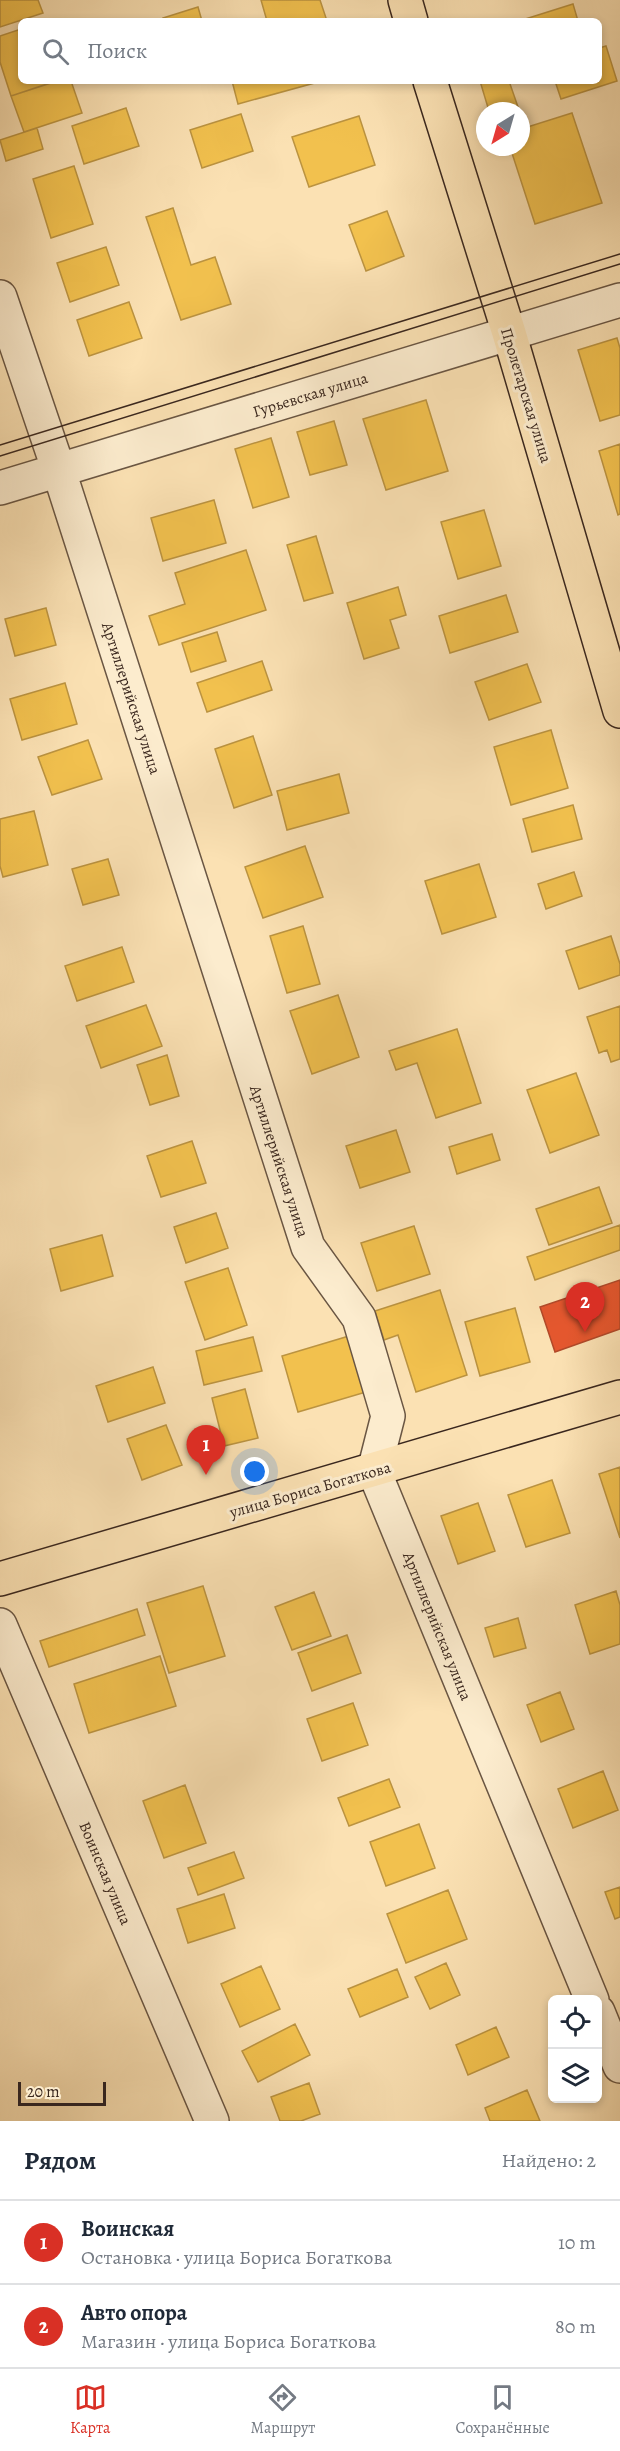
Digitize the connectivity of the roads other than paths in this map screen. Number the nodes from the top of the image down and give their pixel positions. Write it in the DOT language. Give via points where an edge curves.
graph roads {
  1 [pos="405,0"];
  2 [pos="410,18"];
  3 [pos="431,84"];
  4 [pos="0,297"];
  5 [pos="620,300"];
  6 [pos="509,333"];
  7 [pos="59,471"];
  8 [pos="0,488"];
  9 [pos="620,711"];
  10 [pos="620,1397"];
  11 [pos="374,1471"];
  12 [pos="0,1579"];
  13 [pos="0,1625"];
  14 [pos="590,1995"];
  15 [pos="602,2024"];
  16 [pos="620,2066"];
  17 [pos="212,2121"];
  1 -- 2 [label="main road"];
  3 -- 6 [label="main road, Пролетарская улица"];
  4 -- 7 [label="street, Артиллерийская улица"];
  5 -- 6 [label="street, Гурьевская улица"];
  6 -- 7 [label="street, Гурьевская улица"];
  6 -- 9 [label="main road, Пролетарская улица"];
  7 -- 8 [label="street, Гурьевская улица"];
  7 -- 11 [label="street, Артиллерийская улица" via="308,1247 359,1318 387,1416"];
  10 -- 11 [label="main road, улица Бориса Богаткова"];
  11 -- 12 [label="main road, улица Бориса Богаткова"];
  11 -- 14 [label="street, Артиллерийская улица"];
  13 -- 17 [label="street, Воинская улица"];
  15 -- 16 [label="street"];
}
